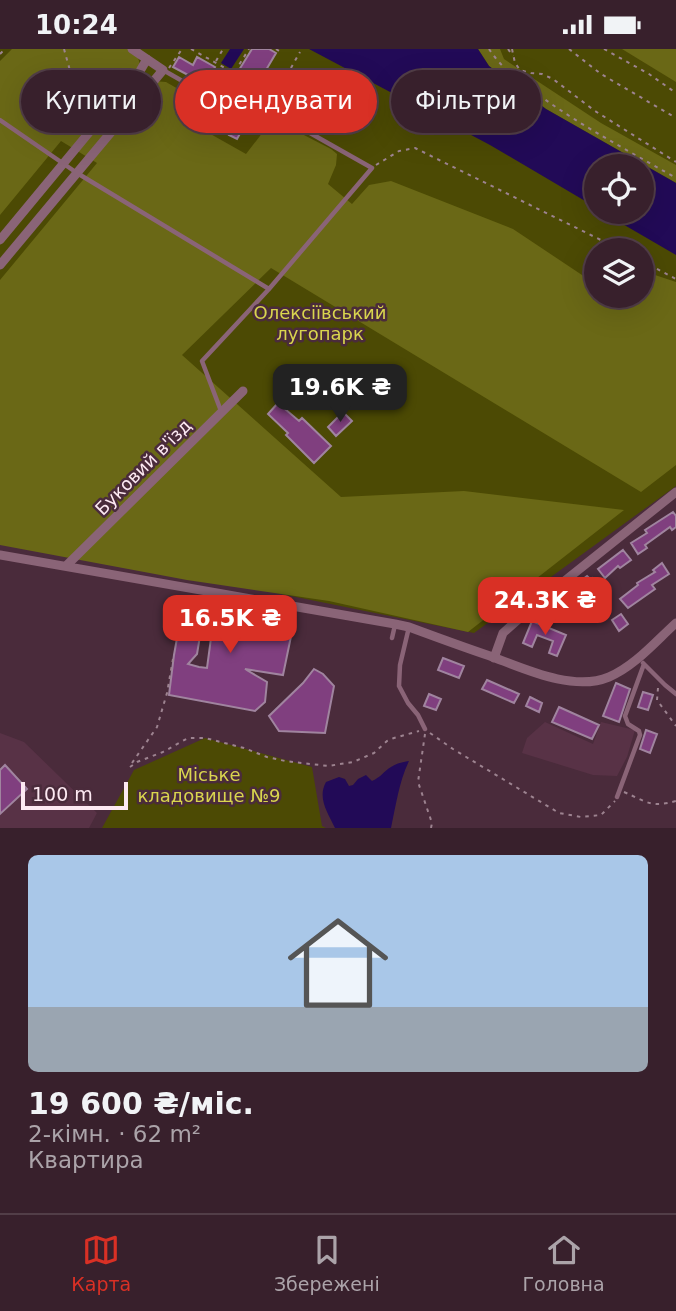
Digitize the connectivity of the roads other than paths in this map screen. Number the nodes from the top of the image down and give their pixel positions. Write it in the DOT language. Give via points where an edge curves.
graph roads {
  1 [pos="132,49"];
  2 [pos="147,59"];
  3 [pos="165,71"];
  4 [pos="0,120"];
  5 [pos="63,162"];
  6 [pos="77,173"];
  7 [pos="0,240"];
  8 [pos="0,265"];
  9 [pos="269,289"];
  10 [pos="243,391"];
  11 [pos="221,412"];
  12 [pos="676,492"];
  13 [pos="0,555"];
  14 [pos="66,566"];
  15 [pos="676,623"];
  16 [pos="395,624"];
  17 [pos="409,627"];
  18 [pos="392,638"];
  19 [pos="495,658"];
  20 [pos="641,660"];
  21 [pos="676,694"];
  22 [pos="425,729"];
  23 [pos="617,797"];
  1 -- 2 [label="street"];
  2 -- 3 [label="street"];
  2 -- 5 [label="street"];
  3 -- 6 [label="street"];
  3 -- 9 [label="lane" via="221,103 264,107 372,168"];
  4 -- 5 [label="lane"];
  5 -- 6 [label="lane"];
  5 -- 7 [label="street"];
  6 -- 8 [label="street"];
  6 -- 9 [label="lane"];
  9 -- 11 [label="lane" via="202,361"];
  10 -- 11 [label="street, Буковий в'їзд"];
  11 -- 14 [label="street, Буковий в'їзд"];
  12 -- 19 [label="street" via="503,633"];
  13 -- 14 [label="street"];
  14 -- 16 [label="street"];
  15 -- 20 [label="street"];
  16 -- 17 [label="street"];
  16 -- 18 [label="lane"];
  17 -- 19 [label="street"];
  17 -- 22 [label="lane" via="399,686"];
  19 -- 20 [label="street" via="536,674 589,682"];
  20 -- 21 [label="lane"];
  20 -- 23 [label="lane" via="625,716 640,735"];
}
